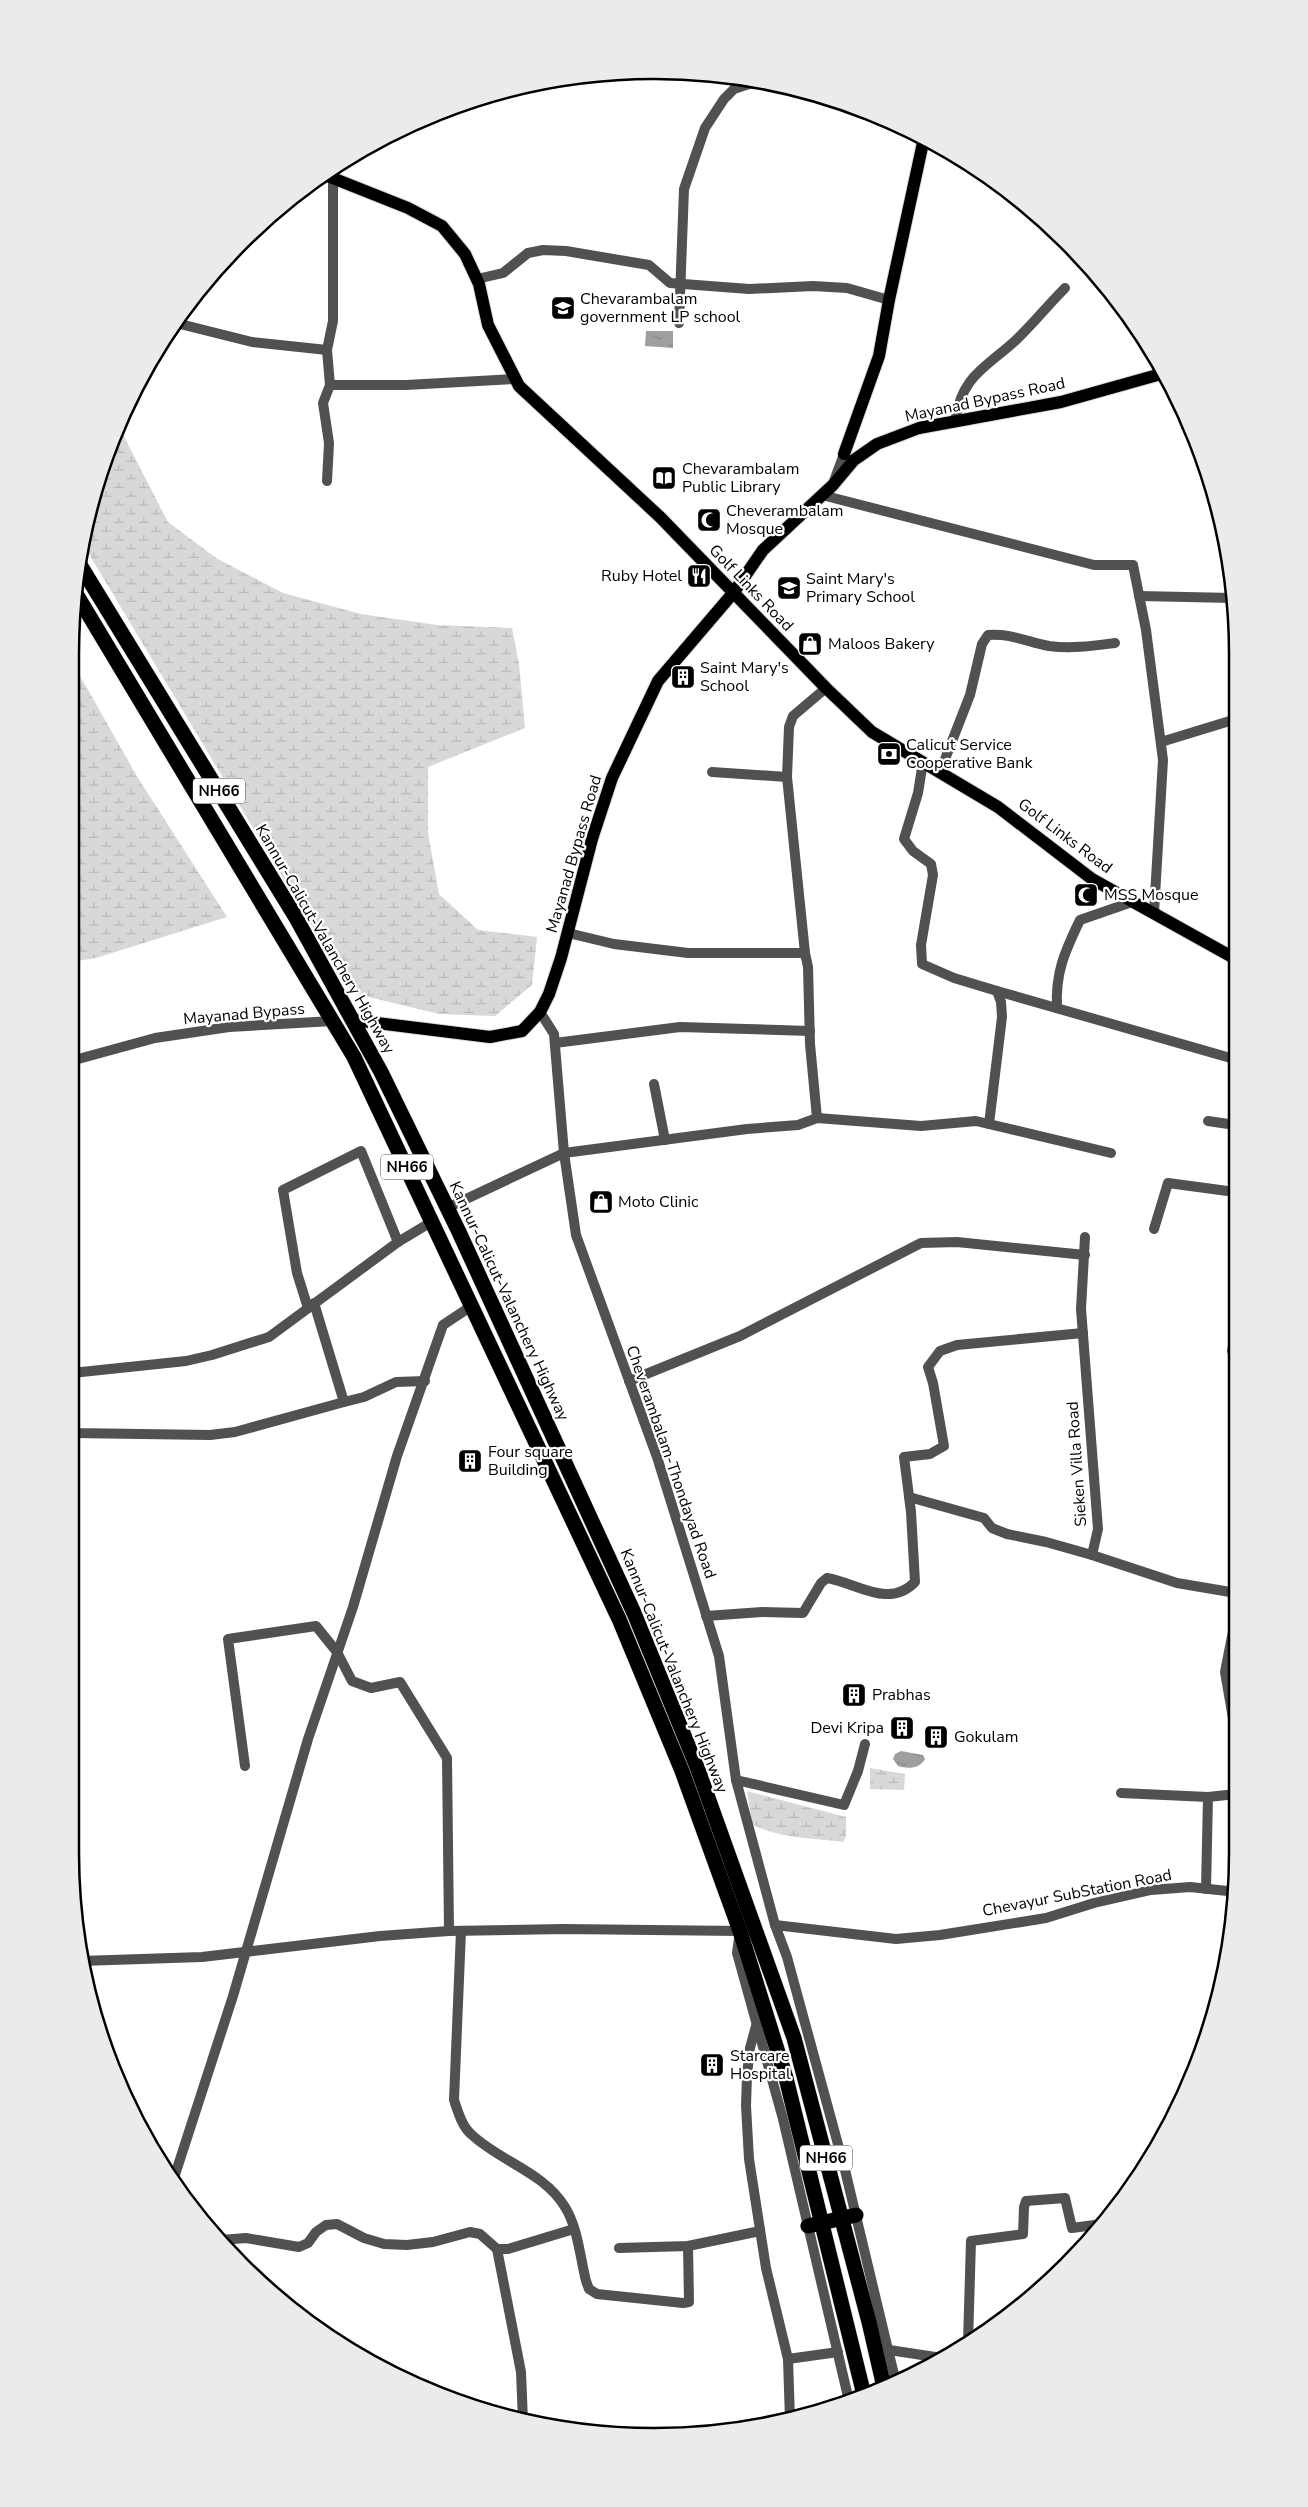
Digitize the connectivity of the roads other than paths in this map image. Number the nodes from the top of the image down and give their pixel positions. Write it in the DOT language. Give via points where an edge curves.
graph roads {
  1 [pos="742,86"];
  2 [pos="922,146"];
  3 [pos="332,177"];
  4 [pos="329,180"];
  5 [pos="477,279"];
  6 [pos="680,283"];
  7 [pos="1064,288"];
  8 [pos="889,300"];
  9 [pos="679,323"];
  10 [pos="183,325"];
  11 [pos="327,350"];
  12 [pos="1157,375"];
  13 [pos="513,379"];
  14 [pos="330,385"];
  15 [pos="955,421"];
  16 [pos="844,454"];
  17 [pos="846,469"];
  18 [pos="327,481"];
  19 [pos="833,485"];
  20 [pos="822,495"];
  21 [pos="85,573"];
  22 [pos="734,592"];
  23 [pos="1139,596"];
  24 [pos="1226,598"];
  25 [pos="81,603"];
  26 [pos="1114,643"];
  27 [pos="826,688"];
  28 [pos="1229,721"];
  29 [pos="1161,742"];
  30 [pos="923,762"];
  31 [pos="712,772"];
  32 [pos="940,772"];
  33 [pos="787,777"];
  34 [pos="1132,902"];
  35 [pos="1154,914"];
  36 [pos="568,933"];
  37 [pos="805,954"];
  38 [pos="1229,955"];
  39 [pos="996,991"];
  40 [pos="1057,1008"];
  41 [pos="540,1012"];
  42 [pos="353,1020"];
  43 [pos="333,1021"];
  44 [pos="810,1032"];
  45 [pos="555,1043"];
  46 [pos="79,1058"];
  47 [pos="1229,1058"];
  48 [pos="654,1084"];
  49 [pos="817,1118"];
  50 [pos="1208,1120"];
  51 [pos="989,1124"];
  52 [pos="1229,1124"];
  53 [pos="665,1140"];
  54 [pos="1111,1152"];
  55 [pos="564,1153"];
  56 [pos="1229,1191"];
  57 [pos="447,1208"];
  58 [pos="433,1221"];
  59 [pos="1154,1229"];
  60 [pos="1085,1237"];
  61 [pos="398,1242"];
  62 [pos="1085,1255"];
  63 [pos="472,1305"];
  64 [pos="311,1306"];
  65 [pos="1083,1333"];
  66 [pos="79,1372"];
  67 [pos="425,1381"];
  68 [pos="629,1381"];
  69 [pos="344,1402"];
  70 [pos="79,1433"];
  71 [pos="909,1497"];
  72 [pos="1092,1555"];
  73 [pos="1229,1592"];
  74 [pos="706,1616"];
  75 [pos="337,1652"];
  76 [pos="1229,1652"];
  77 [pos="1229,1695"];
  78 [pos="865,1744"];
  79 [pos="245,1766"];
  80 [pos="736,1780"];
  81 [pos="1121,1793"];
  82 [pos="1229,1795"];
  83 [pos="1208,1797"];
  84 [pos="1206,1889"];
  85 [pos="1228,1891"];
  86 [pos="774,1925"];
  87 [pos="449,1931"];
  88 [pos="461,1931"];
  89 [pos="740,1931"];
  90 [pos="245,1953"];
  91 [pos="89,1961"];
  92 [pos="757,2025"];
  93 [pos="176,2172"];
  94 [pos="849,2216"];
  95 [pos="814,2224"];
  96 [pos="1091,2225"];
  97 [pos="574,2229"];
  98 [pos="760,2230"];
  99 [pos="229,2239"];
  100 [pos="688,2246"];
  101 [pos="619,2248"];
  102 [pos="497,2249"];
  103 [pos="968,2335"];
  104 [pos="889,2350"];
  105 [pos="838,2352"];
  106 [pos="932,2356"];
  107 [pos="788,2359"];
  108 [pos="894,2375"];
  109 [pos="882,2380"];
  110 [pos="862,2389"];
  111 [pos="848,2395"];
  112 [pos="790,2412"];
  113 [pos="523,2413"];
  1 -- 6 [label="street" via="724,99 705,128 684,189"];
  2 -- 8 [label="main road"];
  3 -- 5 [label="main road, Golf Links Road" via="408,208 442,226 465,254"];
  4 -- 11 [label="street" via="333,321"];
  5 -- 6 [label="street" via="503,274 528,253 544,250 649,265 670,283"];
  5 -- 13 [label="main road, Golf Links Road" via="488,325"];
  6 -- 8 [label="street" via="749,290 813,286 847,288"];
  6 -- 9 [label="street"];
  7 -- 15 [label="street" via="1015,341 967,384 957,406"];
  8 -- 16 [label="main road" via="879,356"];
  10 -- 11 [label="street" via="252,342"];
  11 -- 14 [label="street"];
  12 -- 15 [label="main road, Mayanad Bypass Road" via="1061,402"];
  13 -- 14 [label="street"];
  13 -- 22 [label="main road, Golf Links Road" via="660,517"];
  14 -- 18 [label="street" via="323,402 329,443"];
  15 -- 17 [label="main road, Mayanad Bypass Road" via="918,428 877,444"];
  16 -- 17 [label="street"];
  16 -- 19 [label="street"];
  17 -- 19 [label="main road, Mayanad Bypass Road"];
  19 -- 20 [label="main road, Mayanad Bypass Road"];
  20 -- 22 [label="main road, Mayanad Bypass Road" via="763,550"];
  20 -- 23 [label="street" via="1094,565 1133,565"];
  21 -- 42 [label="highway, Kannur-Calicut-Valanchery Highway / NH66" via="295,916"];
  22 -- 27 [label="main road, Golf Links Road"];
  22 -- 36 [label="main road, Mayanad Bypass Road" via="658,681 612,778 592,839"];
  23 -- 24 [label="street"];
  23 -- 29 [label="street"];
  25 -- 43 [label="highway, Kannur-Calicut-Valanchery Highway / NH66"];
  26 -- 32 [label="street" via="1070,648 999,634 988,635 982,644 970,695"];
  27 -- 30 [label="main road, Golf Links Road" via="872,732"];
  27 -- 33 [label="street" via="793,716 789,727"];
  28 -- 29 [label="street"];
  29 -- 35 [label="street" via="1163,760"];
  30 -- 32 [label="main road, Golf Links Road"];
  30 -- 39 [label="street" via="918,793 904,839 913,851 931,864 933,875 922,964"];
  31 -- 33 [label="street"];
  32 -- 34 [label="main road, Golf Links Road" via="998,807 1092,879"];
  33 -- 37 [label="street"];
  34 -- 35 [label="main road, Golf Links Road"];
  34 -- 40 [label="street" via="1080,920 1063,953 1056,987"];
  35 -- 38 [label="main road, Golf Links Road"];
  36 -- 37 [label="street" via="614,944 688,954"];
  36 -- 41 [label="main road, Mayanad Bypass Road"];
  37 -- 44 [label="street"];
  39 -- 40 [label="street"];
  39 -- 51 [label="street" via="1002,1017"];
  40 -- 47 [label="street"];
  41 -- 42 [label="main road, Mayanad Bypass Road" via="522,1031 490,1037"];
  41 -- 45 [label="street, Cheverambalam-Thondayad Road" via="554,1034"];
  42 -- 57 [label="highway, Kannur-Calicut-Valanchery Highway / NH66"];
  43 -- 46 [label="street, Mayanad Bypass" via="220,1028 155,1038"];
  43 -- 58 [label="highway, Kannur-Calicut-Valanchery Highway / NH66" via="354,1057"];
  44 -- 45 [label="street" via="680,1027"];
  44 -- 49 [label="street"];
  45 -- 55 [label="street, Cheverambalam-Thondayad Road"];
  48 -- 53 [label="street"];
  49 -- 51 [label="street" via="922,1126 976,1121"];
  49 -- 53 [label="street" via="798,1125"];
  50 -- 52 [label="street"];
  51 -- 54 [label="street"];
  53 -- 55 [label="street"];
  55 -- 57 [label="street"];
  55 -- 68 [label="street, Cheverambalam-Thondayad Road" via="576,1235"];
  56 -- 59 [label="street" via="1168,1182"];
  57 -- 94 [label="highway, Kannur-Calicut-Valanchery Highway / NH66" via="634,1613 697,1768 794,2038"];
  58 -- 61 [label="street"];
  58 -- 63 [label="highway, Kannur-Calicut-Valanchery Highway / NH66"];
  60 -- 62 [label="street, Sieken Villa Road"];
  61 -- 64 [label="street"];
  61 -- 64 [label="street" via="361,1151 283,1190 297,1273"];
  62 -- 65 [label="street, Sieken Villa Road" via="1081,1302"];
  62 -- 68 [label="street" via="957,1242 922,1243 740,1336"];
  63 -- 67 [label="street" via="443,1325"];
  63 -- 89 [label="highway, Kannur-Calicut-Valanchery Highway / NH66" via="619,1619 682,1771"];
  64 -- 66 [label="street" via="269,1337 212,1356"];
  64 -- 69 [label="street"];
  65 -- 71 [label="street" via="957,1345 940,1351 928,1367 944,1446 930,1454 904,1457"];
  65 -- 72 [label="street, Sieken Villa Road" via="1098,1529"];
  67 -- 69 [label="street" via="396,1382 364,1397"];
  67 -- 75 [label="street" via="391,1474"];
  68 -- 74 [label="street, Cheverambalam-Thondayad Road" via="657,1457"];
  69 -- 70 [label="street" via="234,1432"];
  71 -- 72 [label="street, Sieken Villa Road" via="984,1518 992,1528 1007,1534"];
  71 -- 74 [label="street" via="915,1582 898,1594 883,1595 827,1578 803,1613"];
  72 -- 73 [label="street" via="1177,1583"];
  74 -- 80 [label="street, Cheverambalam-Thondayad Road" via="719,1656"];
  75 -- 79 [label="street" via="316,1626 228,1639"];
  75 -- 87 [label="street" via="352,1682 371,1688 400,1682 447,1758"];
  75 -- 90 [label="street" via="305,1748"];
  76 -- 77 [label="street" via="1225,1672"];
  78 -- 80 [label="street" via="844,1805"];
  80 -- 86 [label="street, Cheverambalam-Thondayad Road"];
  81 -- 83 [label="street"];
  82 -- 83 [label="street"];
  83 -- 84 [label="street"];
  84 -- 85 [label="street, Chevayur SubStation Road"];
  84 -- 86 [label="street, Chevayur SubStation Road" via="1151,1890 1046,1918 896,1939"];
  86 -- 94 [label="street, Cheverambalam-Thondayad Road" via="787,1957"];
  87 -- 88 [label="street"];
  87 -- 90 [label="street"];
  88 -- 89 [label="street"];
  88 -- 97 [label="street" via="454,2081 454,2100 459,2114 470,2134 558,2197"];
  89 -- 92 [label="street" via="737,1953"];
  89 -- 95 [label="highway, Kannur-Calicut-Valanchery Highway / NH66" via="786,2078"];
  90 -- 91 [label="street"];
  90 -- 93 [label="street"];
  92 -- 95 [label="street"];
  92 -- 98 [label="street" via="750,2048 746,2106 749,2159"];
  94 -- 95 [label="highway"];
  94 -- 104 [label="street, Cheverambalam-Thondayad Road"];
  94 -- 109 [label="highway, Kannur-Calicut-Valanchery Highway / NH66"];
  95 -- 105 [label="street"];
  95 -- 110 [label="highway, Kannur-Calicut-Valanchery Highway / NH66"];
  96 -- 103 [label="street" via="1072,2228 1065,2198 1026,2201 1022,2234 971,2241"];
  97 -- 100 [label="street" via="586,2281 597,2294 689,2302"];
  97 -- 102 [label="street" via="521,2246"];
  98 -- 100 [label="street"];
  98 -- 107 [label="street"];
  99 -- 102 [label="street" via="246,2238 299,2247 308,2243 326,2225 337,2224 384,2244 433,2242 470,2232 480,2234"];
  100 -- 101 [label="street"];
  102 -- 113 [label="street" via="521,2372"];
  104 -- 106 [label="street"];
  104 -- 108 [label="street, Cheverambalam-Thondayad Road"];
  105 -- 107 [label="street"];
  105 -- 111 [label="street"];
  107 -- 112 [label="street"];
}
